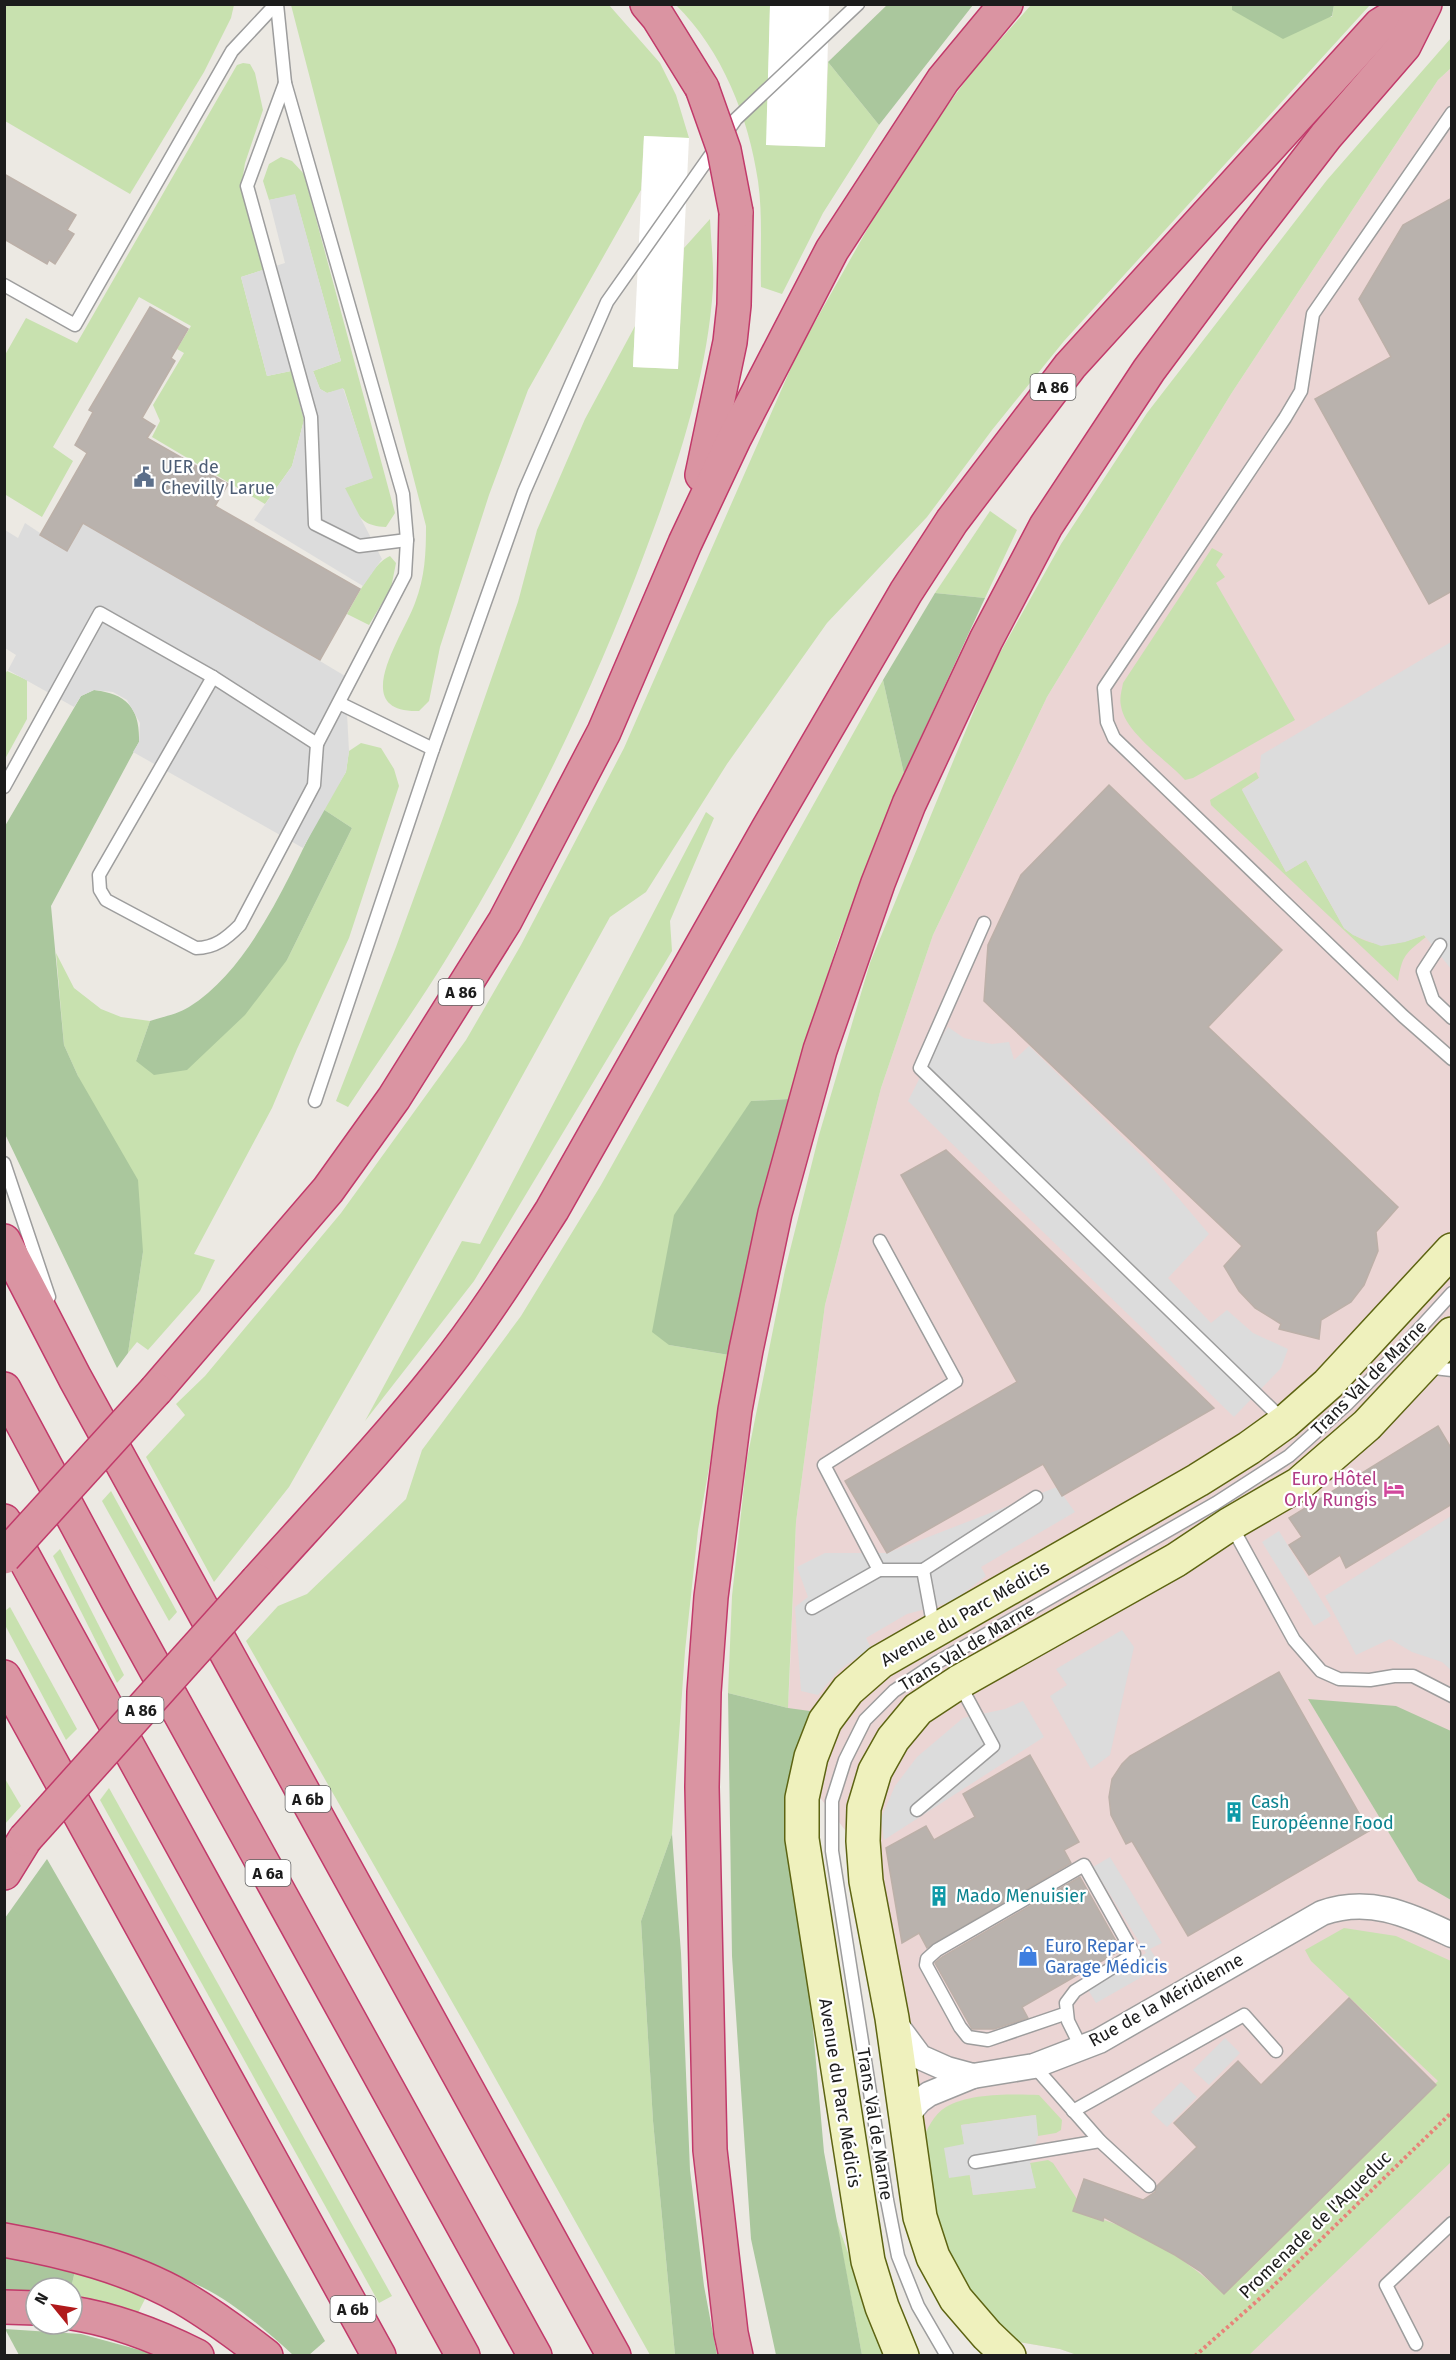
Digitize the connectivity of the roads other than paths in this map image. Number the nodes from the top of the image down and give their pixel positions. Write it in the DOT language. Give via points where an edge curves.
graph roads {
  1 [pos="277,4"];
  2 [pos="647,4"];
  3 [pos="858,4"];
  4 [pos="1006,4"];
  5 [pos="1414,4"];
  6 [pos="1425,4"];
  7 [pos="285,83"];
  8 [pos="1452,113"];
  9 [pos="4,285"];
  10 [pos="407,540"];
  11 [pos="685,543"];
  12 [pos="213,677"];
  13 [pos="339,703"];
  14 [pos="317,744"];
  15 [pos="433,749"];
  16 [pos="4,787"];
  17 [pos="984,922"];
  18 [pos="1440,945"];
  19 [pos="1452,1018"];
  20 [pos="1452,1059"];
  21 [pos="315,1101"];
  22 [pos="4,1162"];
  23 [pos="4,1241"];
  24 [pos="880,1241"];
  25 [pos="1452,1250"];
  26 [pos="1452,1293"];
  27 [pos="1452,1334"];
  28 [pos="1436,1368"];
  29 [pos="75,1378"];
  30 [pos="4,1389"];
  31 [pos="1285,1422"];
  32 [pos="1036,1497"];
  33 [pos="1212,1498"];
  34 [pos="4,1521"];
  35 [pos="4,1557"];
  36 [pos="879,1570"];
  37 [pos="923,1570"];
  38 [pos="812,1608"];
  39 [pos="934,1631"];
  40 [pos="4,1677"];
  41 [pos="959,1682"];
  42 [pos="1452,1696"];
  43 [pos="917,1810"];
  44 [pos="15,1848"];
  45 [pos="4,1873"];
  46 [pos="1452,1935"];
  47 [pos="1067,2013"];
  48 [pos="892,2018"];
  49 [pos="1081,2048"];
  50 [pos="1276,2051"];
  51 [pos="1034,2066"];
  52 [pos="973,2076"];
  53 [pos="1073,2110"];
  54 [pos="905,2118"];
  55 [pos="1100,2141"];
  56 [pos="975,2162"];
  57 [pos="1149,2186"];
  58 [pos="1452,2223"];
  59 [pos="4,2240"];
  60 [pos="4,2307"];
  61 [pos="24,2308"];
  62 [pos="84,2315"];
  63 [pos="1416,2344"];
  64 [pos="197,2355"];
  65 [pos="266,2355"];
  66 [pos="379,2355"];
  67 [pos="463,2355"];
  68 [pos="535,2355"];
  69 [pos="614,2355"];
  70 [pos="736,2355"];
  71 [pos="902,2355"];
  72 [pos="947,2355"];
  73 [pos="1009,2355"];
  1 -- 7 [label="lane"];
  1 -- 9 [label="lane" via="232,51 75,326"];
  2 -- 11 [label="highway, bridge" via="702,88 724,150 736,212 730,342"];
  3 -- 15 [label="lane" via="736,119 607,302 524,492"];
  4 -- 11 [label="highway, A 86" via="943,80 832,249"];
  5 -- 44 [label="highway, A 86, bridge" via="1380,26 1221,198 1070,366 990,469 906,592 558,1200 466,1340 419,1399"];
  6 -- 70 [label="highway" via="1404,46 1326,136 1149,370 1046,526 976,660 909,804 848,964 813,1071 775,1213 746,1350 715,1562 704,1692 702,1787 710,2150"];
  7 -- 10 [label="lane" via="403,494"];
  7 -- 10 [label="lane" via="247,186 311,417 315,524 359,546"];
  8 -- 20 [label="lane" via="1313,314 1301,391 1285,418 1104,688 1107,722 1114,738"];
  10 -- 13 [label="lane" via="405,575"];
  11 -- 35 [label="highway, A 86, bridge" via="604,732 505,921 394,1098 328,1190 156,1390"];
  12 -- 14 [label="lane"];
  12 -- 14 [label="lane" via="99,875 100,890 106,900 196,948 208,948 226,939 240,925 314,785"];
  12 -- 16 [label="lane" via="100,613"];
  13 -- 14 [label="lane"];
  13 -- 15 [label="lane"];
  15 -- 21 [label="lane"];
  17 -- 31 [label="lane" via="920,1068"];
  18 -- 19 [label="lane" via="1423,971 1433,1000"];
  22 -- 29 [label="lane"];
  23 -- 29 [label="highway, A 6b"];
  24 -- 36 [label="lane" via="956,1381 824,1465"];
  25 -- 31 [label="street, Avenue du Parc Médicis" via="1328,1384"];
  26 -- 33 [label="lane, Trans Val de Marne" via="1347,1404 1289,1456"];
  27 -- 28 [label="street, Avenue du Parc Médicis"];
  28 -- 33 [label="street, Avenue du Parc Médicis" via="1299,1484"];
  29 -- 69 [label="highway, A 6b"];
  30 -- 68 [label="highway, A 6a"];
  31 -- 33 [label="street, Avenue du Parc Médicis" via="1249,1448"];
  32 -- 37 [label="lane"];
  33 -- 39 [label="street, Avenue du Parc Médicis"];
  33 -- 41 [label="street, Avenue du Parc Médicis" via="1176,1560"];
  33 -- 42 [label="lane" via="1294,1640 1321,1671 1340,1679 1413,1676"];
  33 -- 72 [label="lane, Trans Val de Marne" via="894,1691 865,1720 845,1760 832,1801 832,1851 898,2256 918,2306"];
  34 -- 67 [label="highway"];
  36 -- 37 [label="lane"];
  36 -- 38 [label="lane"];
  37 -- 39 [label="lane"];
  39 -- 71 [label="street, Avenue du Parc Médicis" via="880,1662 848,1690 825,1721 811,1757 802,1798 804,1850 858,2209 882,2307"];
  40 -- 66 [label="highway, A 6b"];
  41 -- 43 [label="lane" via="993,1746"];
  41 -- 48 [label="street, Avenue du Parc Médicis" via="918,1709 893,1739 876,1771 864,1808 866,1881"];
  44 -- 45 [label="highway"];
  46 -- 49 [label="street, Rue de la Méridienne" via="1402,1912 1338,1907"];
  47 -- 47 [label="lane" via="1066,2003 1075,1991 1134,1954 1084,1865 927,1959 926,1965 969,2037 988,2040"];
  47 -- 49 [label="lane"];
  48 -- 52 [label="street, Rue de la Méridienne" via="920,2057"];
  48 -- 54 [label="street, Avenue du Parc Médicis"];
  49 -- 51 [label="street, Rue de la Méridienne"];
  50 -- 53 [label="lane" via="1244,2014"];
  51 -- 52 [label="street, Rue de la Méridienne"];
  51 -- 53 [label="lane"];
  52 -- 54 [label="street" via="929,2094"];
  53 -- 55 [label="lane"];
  54 -- 73 [label="street, Avenue du Parc Médicis" via="920,2217 933,2257 956,2299"];
  55 -- 56 [label="lane"];
  55 -- 57 [label="lane"];
  58 -- 63 [label="lane" via="1386,2285"];
  59 -- 65 [label="highway" via="57,2250 126,2272 182,2298"];
  60 -- 61 [label="highway"];
  62 -- 64 [label="highway" via="160,2337"];
}
